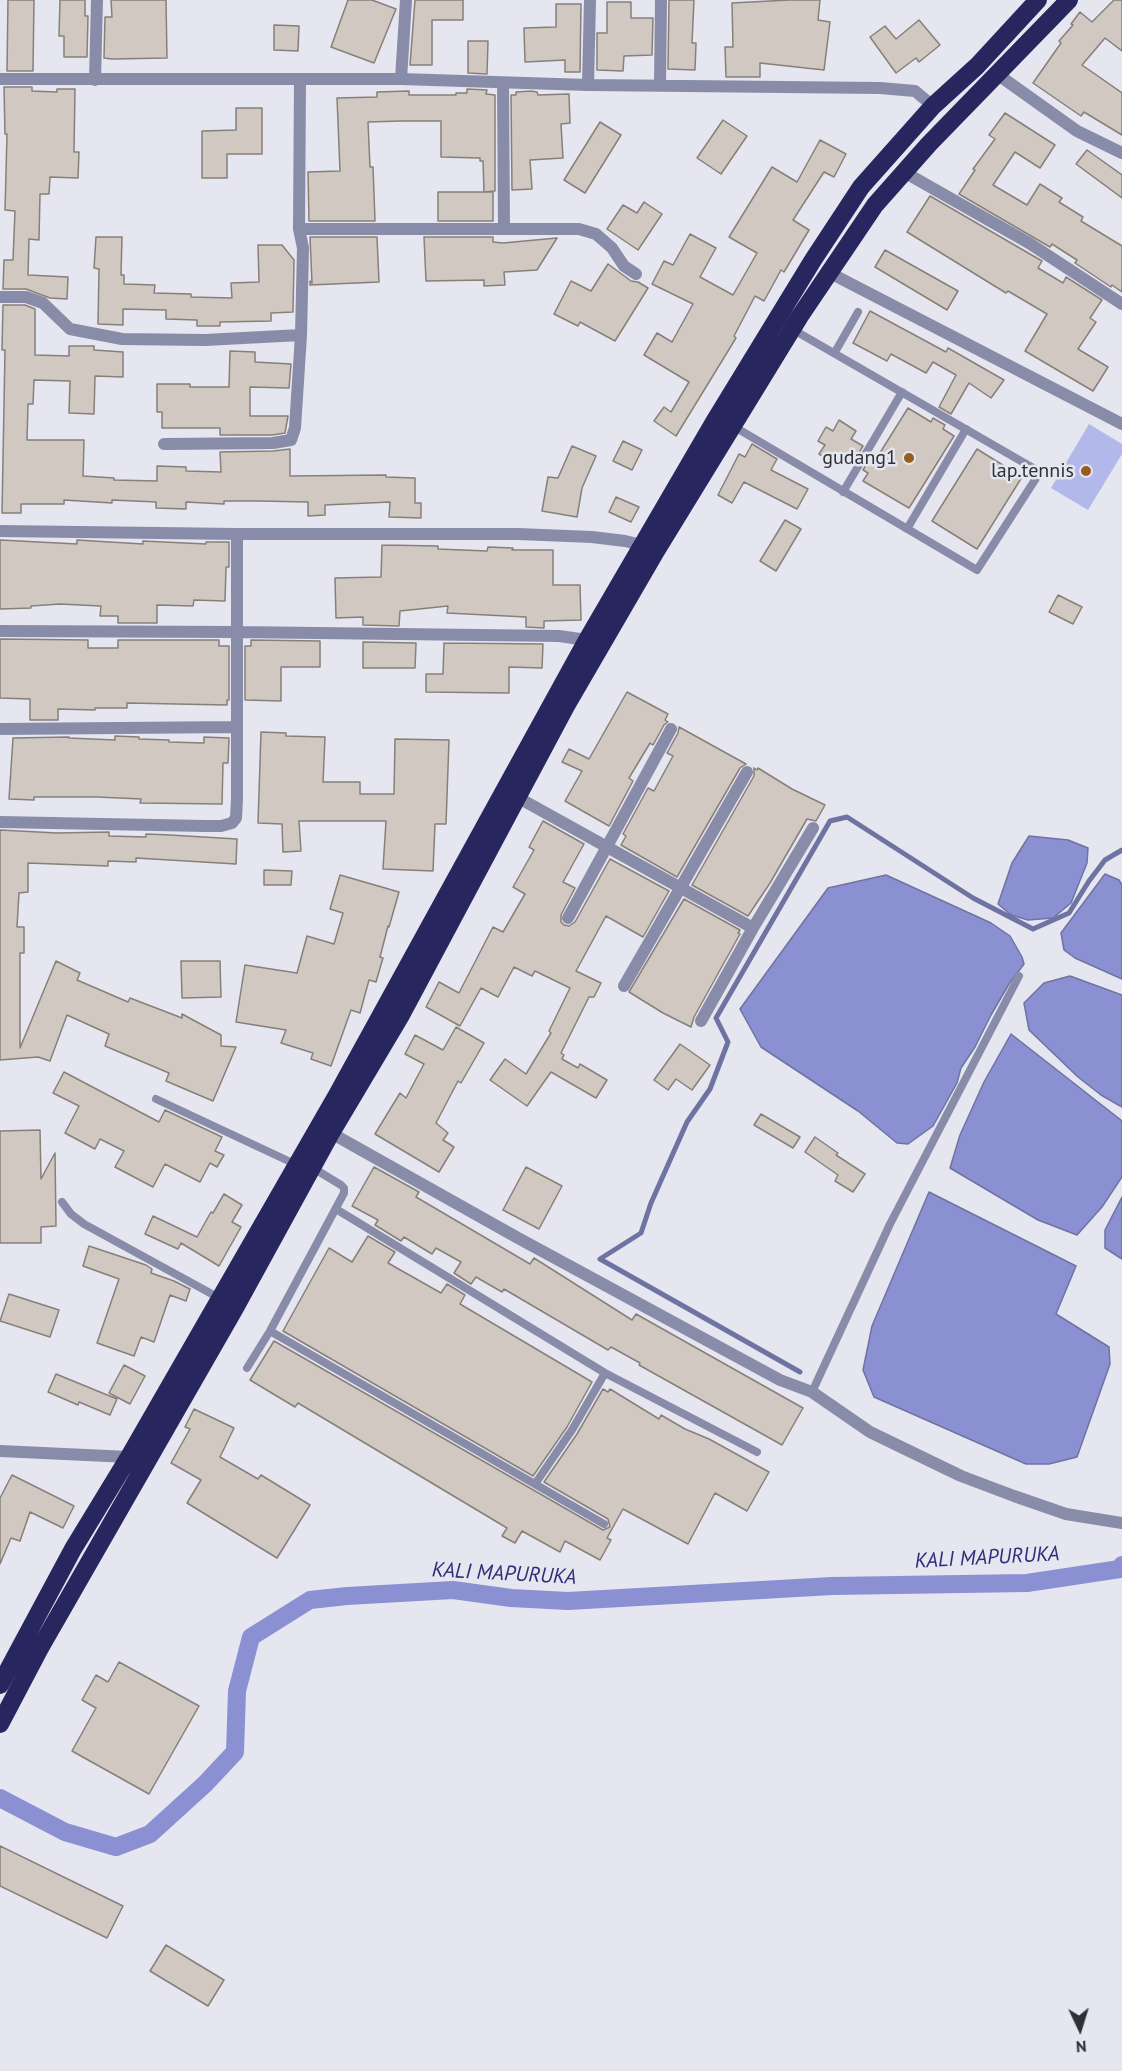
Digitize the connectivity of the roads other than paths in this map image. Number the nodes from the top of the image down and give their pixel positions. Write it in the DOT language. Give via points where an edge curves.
graph roads {
  1 [pos="97,0"];
  2 [pos="406,0"];
  3 [pos="590,0"];
  4 [pos="661,0"];
  5 [pos="1038,0"];
  6 [pos="1069,0"];
  7 [pos="997,74"];
  8 [pos="0,79"];
  9 [pos="300,79"];
  10 [pos="401,79"];
  11 [pos="95,80"];
  12 [pos="503,83"];
  13 [pos="588,85"];
  14 [pos="660,85"];
  15 [pos="933,106"];
  16 [pos="1122,153"];
  17 [pos="904,172"];
  18 [pos="504,228"];
  19 [pos="299,229"];
  20 [pos="830,273"];
  21 [pos="636,274"];
  22 [pos="0,297"];
  23 [pos="1122,304"];
  24 [pos="858,312"];
  25 [pos="784,325"];
  26 [pos="301,335"];
  27 [pos="835,352"];
  28 [pos="902,392"];
  29 [pos="1122,424"];
  30 [pos="733,426"];
  31 [pos="966,429"];
  32 [pos="164,444"];
  33 [pos="843,492"];
  34 [pos="908,529"];
  35 [pos="0,531"];
  36 [pos="237,534"];
  37 [pos="642,545"];
  38 [pos="0,631"];
  39 [pos="237,632"];
  40 [pos="586,640"];
  41 [pos="237,727"];
  42 [pos="0,729"];
  43 [pos="671,729"];
  44 [pos="747,772"];
  45 [pos="517,797"];
  46 [pos="0,822"];
  47 [pos="813,828"];
  48 [pos="606,846"];
  49 [pos="680,887"];
  50 [pos="568,918"];
  51 [pos="753,928"];
  52 [pos="1019,976"];
  53 [pos="624,986"];
  54 [pos="701,1021"];
  55 [pos="156,1099"];
  56 [pos="331,1133"];
  57 [pos="305,1167"];
  58 [pos="62,1202"];
  59 [pos="336,1209"];
  60 [pos="221,1299"];
  61 [pos="270,1331"];
  62 [pos="247,1368"];
  63 [pos="605,1373"];
  64 [pos="812,1392"];
  65 [pos="0,1451"];
  66 [pos="757,1452"];
  67 [pos="129,1457"];
  68 [pos="535,1484"];
  69 [pos="1122,1523"];
  70 [pos="604,1524"];
  71 [pos="32,1645"];
  72 [pos="0,1685"];
  73 [pos="0,1724"];
  1 -- 11 [label="street"];
  2 -- 10 [label="street"];
  3 -- 13 [label="street"];
  4 -- 14 [label="street"];
  5 -- 15 [label="highway" via="977,66"];
  6 -- 7 [label="highway"];
  7 -- 16 [label="street" via="1077,131"];
  7 -- 17 [label="highway"];
  8 -- 11 [label="street"];
  9 -- 10 [label="street"];
  9 -- 11 [label="street"];
  9 -- 19 [label="street"];
  10 -- 12 [label="street"];
  12 -- 13 [label="street"];
  12 -- 18 [label="street"];
  13 -- 14 [label="street"];
  14 -- 15 [label="street" via="898,89 915,91"];
  15 -- 25 [label="highway" via="861,187 835,225"];
  17 -- 20 [label="highway" via="874,205"];
  17 -- 23 [label="street" via="1029,243"];
  18 -- 19 [label="street"];
  18 -- 21 [label="street" via="579,228 596,234"];
  19 -- 26 [label="street" via="303,248"];
  20 -- 25 [label="highway"];
  20 -- 29 [label="street"];
  22 -- 26 [label="street" via="26,297 43,303 70,329 122,339"];
  24 -- 27 [label="lane"];
  25 -- 27 [label="lane"];
  25 -- 30 [label="highway"];
  25 -- 37 [label="highway" via="714,422"];
  26 -- 32 [label="street" via="296,428 291,440"];
  27 -- 28 [label="lane"];
  28 -- 31 [label="lane"];
  28 -- 33 [label="lane"];
  30 -- 33 [label="lane"];
  30 -- 45 [label="highway" via="566,706"];
  31 -- 34 [label="lane"];
  31 -- 34 [label="lane" via="1040,472 977,570"];
  33 -- 34 [label="lane"];
  35 -- 36 [label="street"];
  36 -- 37 [label="street" via="518,534 592,537"];
  36 -- 39 [label="street"];
  37 -- 40 [label="highway"];
  38 -- 39 [label="street"];
  39 -- 40 [label="street" via="568,636"];
  39 -- 41 [label="street"];
  40 -- 57 [label="highway" via="337,1095"];
  41 -- 42 [label="street"];
  41 -- 46 [label="street" via="237,810 232,823 206,826"];
  43 -- 48 [label="street"];
  44 -- 49 [label="street"];
  45 -- 48 [label="street"];
  45 -- 56 [label="highway" via="400,1017"];
  47 -- 51 [label="street"];
  48 -- 49 [label="street"];
  48 -- 50 [label="street"];
  49 -- 51 [label="street"];
  49 -- 53 [label="street"];
  51 -- 54 [label="street"];
  52 -- 64 [label="lane" via="890,1224"];
  55 -- 57 [label="lane"];
  56 -- 57 [label="highway"];
  56 -- 64 [label="street" via="780,1380"];
  57 -- 59 [label="lane" via="344,1188"];
  57 -- 60 [label="highway"];
  57 -- 71 [label="highway" via="140,1475"];
  58 -- 60 [label="lane" via="84,1224"];
  59 -- 61 [label="lane"];
  59 -- 63 [label="lane"];
  60 -- 67 [label="highway"];
  61 -- 62 [label="lane"];
  61 -- 68 [label="lane"];
  63 -- 66 [label="lane"];
  63 -- 68 [label="lane"];
  64 -- 69 [label="street" via="870,1432 961,1476 1066,1514"];
  65 -- 67 [label="street"];
  67 -- 71 [label="highway" via="73,1549"];
  68 -- 70 [label="lane"];
  71 -- 72 [label="highway"];
  71 -- 73 [label="highway"];
}
